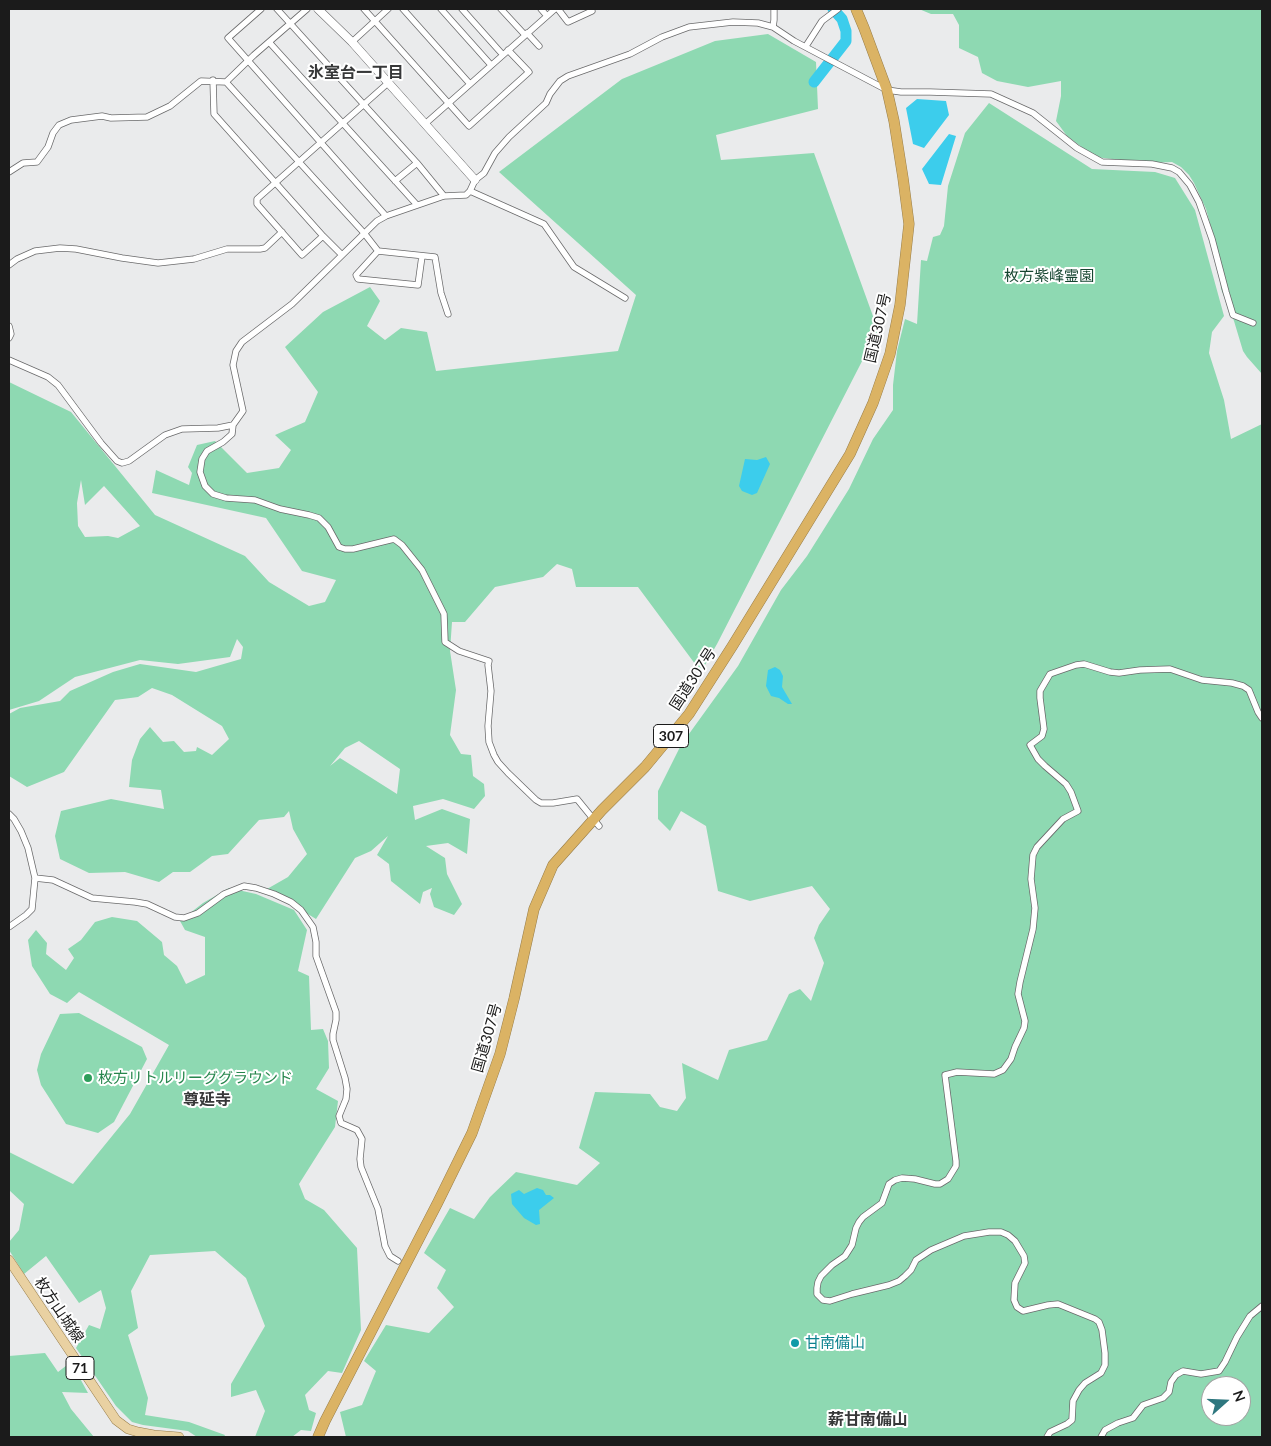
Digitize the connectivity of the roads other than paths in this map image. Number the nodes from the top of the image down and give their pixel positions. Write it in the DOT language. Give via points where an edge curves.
graph roads {
  1 [pos="262,9"];
  2 [pos="277,9"];
  3 [pos="307,9"];
  4 [pos="318,9"];
  5 [pos="364,9"];
  6 [pos="388,9"];
  7 [pos="403,9"];
  8 [pos="441,9"];
  9 [pos="462,9"];
  10 [pos="501,9"];
  11 [pos="541,9"];
  12 [pos="556,9"];
  13 [pos="591,9"];
  14 [pos="774,9"];
  15 [pos="838,9"];
  16 [pos="856,9"];
  17 [pos="547,16"];
  18 [pos="375,21"];
  19 [pos="290,23"];
  20 [pos="773,28"];
  21 [pos="526,34"];
  22 [pos="269,42"];
  23 [pos="352,42"];
  24 [pos="539,46"];
  25 [pos="806,46"];
  26 [pos="506,53"];
  27 [pos="248,62"];
  28 [pos="492,65"];
  29 [pos="213,80"];
  30 [pos="226,82"];
  31 [pos="388,82"];
  32 [pos="470,84"];
  33 [pos="886,90"];
  34 [pos="449,103"];
  35 [pos="364,104"];
  36 [pos="342,123"];
  37 [pos="426,124"];
  38 [pos="321,142"];
  39 [pos="298,162"];
  40 [pos="417,163"];
  41 [pos="9,172"];
  42 [pos="475,180"];
  43 [pos="396,181"];
  44 [pos="276,182"];
  45 [pos="470,192"];
  46 [pos="444,196"];
  47 [pos="417,205"];
  48 [pos="386,216"];
  49 [pos="282,232"];
  50 [pos="364,233"];
  51 [pos="323,236"];
  52 [pos="378,251"];
  53 [pos="341,254"];
  54 [pos="422,256"];
  55 [pos="9,264"];
  56 [pos="625,298"];
  57 [pos="448,314"];
  58 [pos="1253,323"];
  59 [pos="9,326"];
  60 [pos="9,338"];
  61 [pos="9,360"];
  62 [pos="233,425"];
  63 [pos="1262,718"];
  64 [pos="9,814"];
  65 [pos="597,822"];
  66 [pos="35,878"];
  67 [pos="9,927"];
  68 [pos="9,1260"];
  69 [pos="398,1261"];
  70 [pos="1262,1306"];
  71 [pos="179,1437"];
  72 [pos="318,1437"];
  73 [pos="1047,1437"];
  74 [pos="1101,1437"];
  1 -- 27 [label="street" via="228,38"];
  2 -- 19 [label="street"];
  3 -- 19 [label="street"];
  4 -- 23 [label="street"];
  5 -- 18 [label="street"];
  6 -- 18 [label="street"];
  7 -- 32 [label="street"];
  8 -- 28 [label="street"];
  9 -- 26 [label="street"];
  10 -- 21 [label="street"];
  11 -- 17 [label="street"];
  12 -- 13 [label="street" via="568,22"];
  12 -- 17 [label="street"];
  14 -- 20 [label="street"];
  15 -- 25 [label="street" via="822,21"];
  16 -- 33 [label="highway, 国道307号 / 307"];
  17 -- 21 [label="street"];
  18 -- 23 [label="street"];
  18 -- 34 [label="street"];
  19 -- 22 [label="street"];
  19 -- 35 [label="street"];
  20 -- 25 [label="street"];
  20 -- 42 [label="street" via="758,23 733,22 690,27 630,54 568,76 560,81 546,103 495,153 484,173"];
  21 -- 24 [label="street"];
  21 -- 26 [label="street"];
  22 -- 27 [label="street"];
  22 -- 36 [label="street"];
  23 -- 31 [label="street"];
  25 -- 33 [label="street"];
  26 -- 28 [label="street"];
  26 -- 34 [label="street" via="529,72 469,126"];
  27 -- 30 [label="street"];
  27 -- 38 [label="street"];
  28 -- 32 [label="street"];
  29 -- 30 [label="street"];
  29 -- 41 [label="street" via="201,81 170,106 147,117 102,116 59,125 37,162 23,163"];
  29 -- 44 [label="street" via="214,114"];
  30 -- 39 [label="street"];
  31 -- 35 [label="street"];
  31 -- 37 [label="street"];
  32 -- 34 [label="street"];
  33 -- 58 [label="street" via="991,94 1034,113 1077,148 1102,162 1152,164 1179,172 1199,202 1234,315"];
  33 -- 65 [label="highway, 国道307号 / 307" via="894,121 909,224 900,305 890,354 873,403 850,454 689,714"];
  34 -- 37 [label="street"];
  35 -- 36 [label="street"];
  35 -- 40 [label="street"];
  36 -- 38 [label="street"];
  36 -- 43 [label="street"];
  37 -- 42 [label="street"];
  38 -- 39 [label="street"];
  38 -- 48 [label="street"];
  39 -- 44 [label="street"];
  39 -- 50 [label="street"];
  40 -- 43 [label="street"];
  40 -- 46 [label="street"];
  42 -- 45 [label="street"];
  43 -- 47 [label="street"];
  44 -- 49 [label="street" via="257,199 257,204"];
  44 -- 51 [label="street"];
  45 -- 46 [label="street"];
  45 -- 56 [label="street" via="544,224 574,267"];
  46 -- 47 [label="street"];
  47 -- 48 [label="street"];
  48 -- 50 [label="street"];
  49 -- 51 [label="street" via="302,255"];
  49 -- 55 [label="street" via="265,248 227,248 194,258 158,263 60,248 35,251"];
  50 -- 52 [label="street"];
  50 -- 53 [label="street"];
  51 -- 53 [label="street"];
  52 -- 54 [label="street"];
  52 -- 54 [label="street" via="356,275 358,279 418,285"];
  53 -- 62 [label="street" via="292,304 242,342 236,351 233,364 244,411"];
  54 -- 57 [label="street" via="435,257"];
  59 -- 60 [label="street"];
  61 -- 62 [label="street" via="48,377 58,385 101,442 122,463 165,435 182,429"];
  62 -- 65 [label="street" via="232,434 202,459 200,472 205,486 213,494 226,498 255,500 318,518 345,548 353,550 394,539 402,545 422,570 444,614 445,642 459,651 489,660 489,742 498,762 536,800 553,803 577,799"];
  63 -- 73 [label="street" via="1249,690 1243,686 1202,680 1170,669 1110,672 1076,664 1050,674 1040,691 1044,729 1042,736 1030,745 1038,759 1066,784 1078,811 1063,819 1033,854 1033,930 1018,994 1024,1028 1003,1070 994,1074 957,1072 945,1075 956,1161 948,1178 940,1184 902,1178 889,1184 882,1203 859,1222 845,1256 832,1265 818,1282 818,1294 830,1302 899,1281 916,1260 964,1236 989,1232 1008,1235 1015,1241 1025,1263 1015,1283 1017,1307 1023,1311 1058,1304 1095,1319 1102,1330 1105,1365 1101,1373 1079,1390 1073,1401 1072,1420"];
  64 -- 66 [label="street" via="25,839"];
  65 -- 72 [label="highway, 国道307号 / 307" via="553,866 534,909 500,1054 472,1133"];
  66 -- 67 [label="street" via="32,909"];
  66 -- 69 [label="street" via="52,880 92,898 147,904 175,917 184,918 198,913 224,894 244,886 274,894 302,910 313,927 316,956 336,1012 332,1034 347,1089 339,1116 341,1123 357,1130 362,1139 361,1167 378,1209 385,1246 390,1256"];
  68 -- 71 [label="main road, 枚方山城線 / 71" via="116,1420 138,1432"];
  70 -- 74 [label="street" via="1250,1316 1220,1371 1202,1374 1183,1371 1176,1375 1163,1398 1143,1405 1133,1418 1105,1430"];
}
